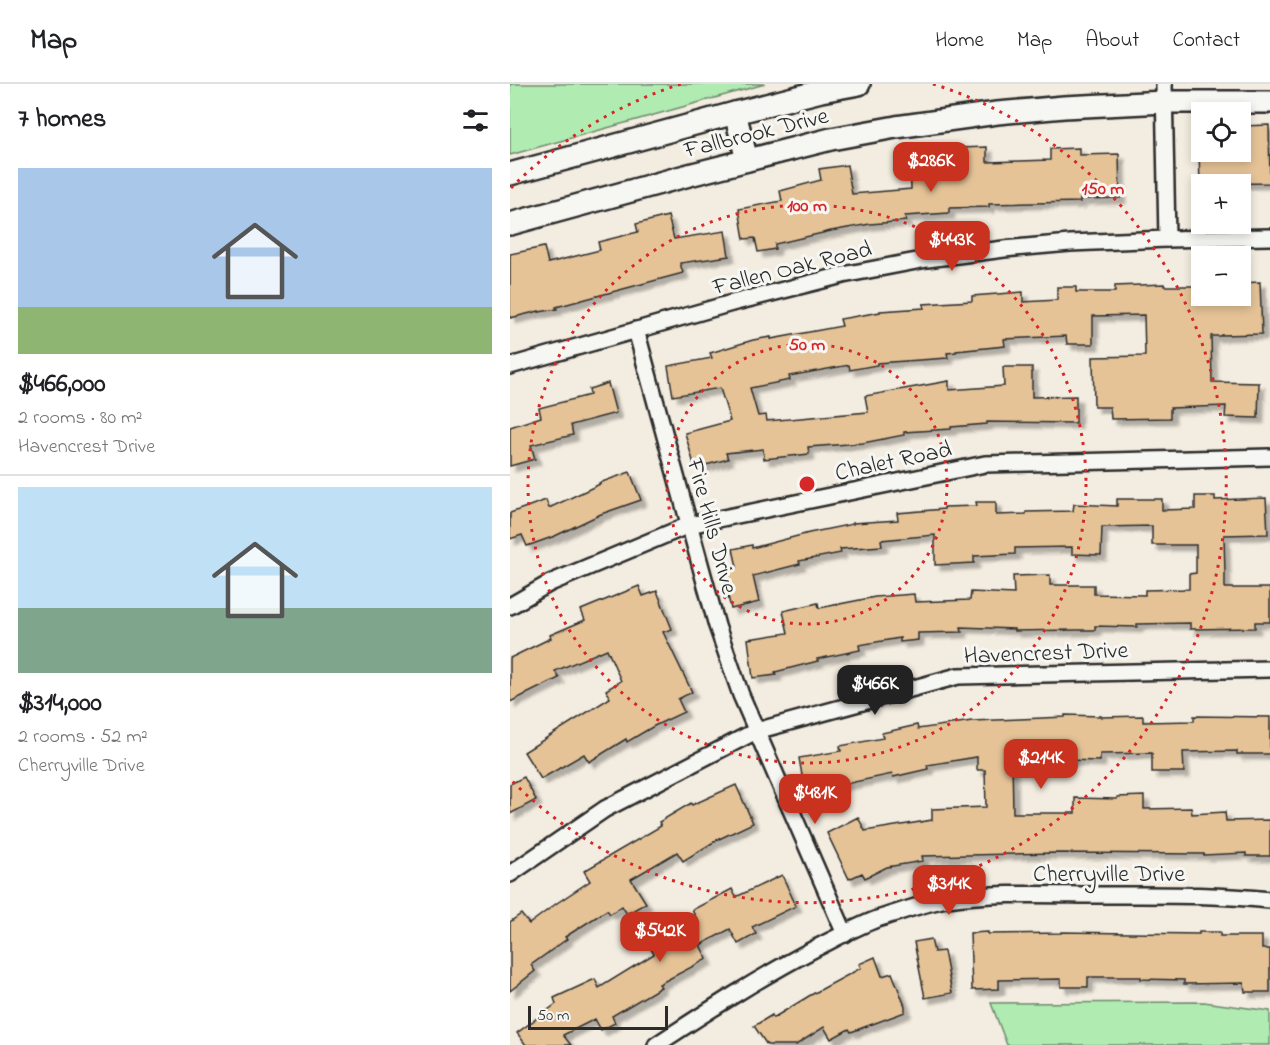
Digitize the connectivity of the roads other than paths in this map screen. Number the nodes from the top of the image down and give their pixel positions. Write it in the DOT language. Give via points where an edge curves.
graph roads {
  1 [pos="859,84"];
  2 [pos="1165,93"];
  3 [pos="1270,102"];
  4 [pos="735,113"];
  5 [pos="747,160"];
  6 [pos="510,174"];
  7 [pos="510,224"];
  8 [pos="1270,237"];
  9 [pos="1167,238"];
  10 [pos="636,330"];
  11 [pos="510,366"];
  12 [pos="1270,457"];
  13 [pos="689,525"];
  14 [pos="510,606"];
  15 [pos="1270,669"];
  16 [pos="756,731"];
  17 [pos="510,874"];
  18 [pos="1270,900"];
  19 [pos="845,934"];
  20 [pos="656,1045"];
  1 -- 4 [label="main road, Fallbrook Drive"];
  2 -- 3 [label="main road, Fallbrook Drive"];
  2 -- 5 [label="main road, Fallbrook Drive" via="896,127"];
  2 -- 9 [label="street"];
  4 -- 5 [label="main road"];
  4 -- 6 [label="main road, Fallbrook Drive"];
  5 -- 7 [label="main road, Fallbrook Drive"];
  8 -- 9 [label="street, Fallen Oak Road"];
  9 -- 10 [label="street, Fallen Oak Road" via="1070,243 927,259 843,275"];
  10 -- 11 [label="street, Fallen Oak Road"];
  10 -- 13 [label="street, Fire Hills Drive"];
  12 -- 13 [label="street, Chalet Road" via="985,464"];
  13 -- 14 [label="street, Chalet Road" via="550,584"];
  13 -- 16 [label="street, Fire Hills Drive" via="717,626"];
  15 -- 16 [label="street, Havencrest Drive" via="958,676"];
  16 -- 17 [label="street, Havencrest Drive" via="605,809"];
  16 -- 19 [label="street"];
  18 -- 19 [label="street, Cherryville Drive" via="1194,895 984,896 910,909"];
  19 -- 20 [label="street, Cherryville Drive" via="724,1000"];
}
